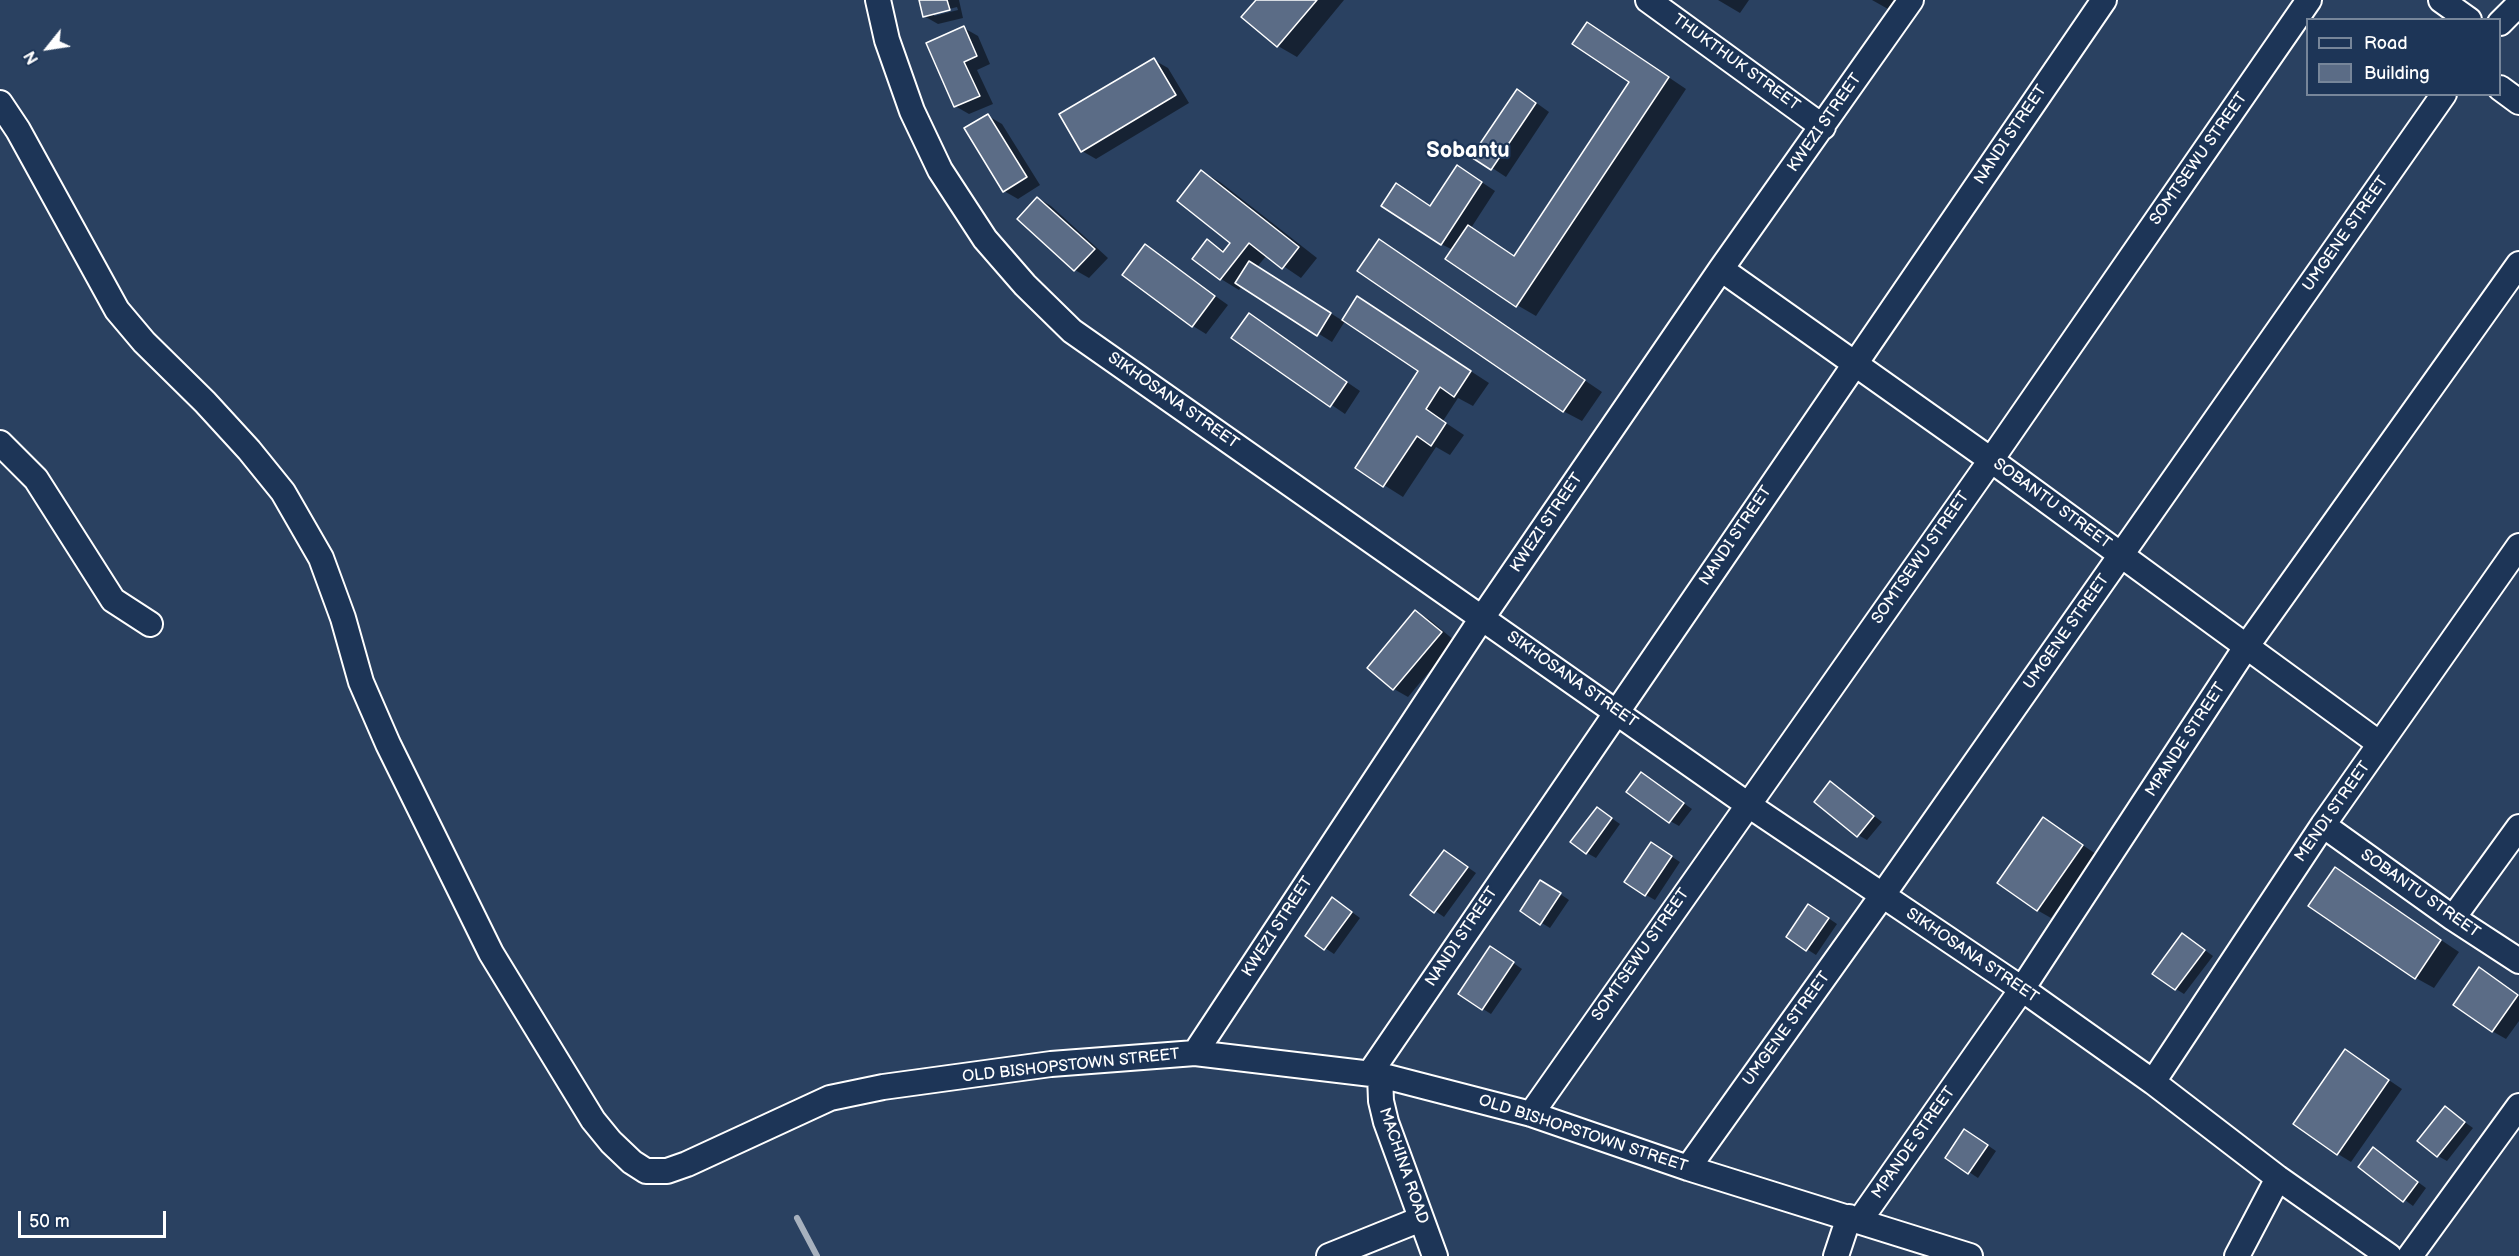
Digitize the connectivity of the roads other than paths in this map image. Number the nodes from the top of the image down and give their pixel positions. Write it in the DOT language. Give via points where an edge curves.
graph roads {
  1 [pos="878,0"];
  2 [pos="1648,0"];
  3 [pos="1911,0"];
  4 [pos="2104,0"];
  5 [pos="2309,0"];
  6 [pos="2441,0"];
  7 [pos="2519,4"];
  8 [pos="2466,18"];
  9 [pos="2501,21"];
  10 [pos="2501,89"];
  11 [pos="2443,96"];
  12 [pos="2519,102"];
  13 [pos="0,103"];
  14 [pos="1823,127"];
  15 [pos="2519,264"];
  16 [pos="1721,268"];
  17 [pos="1854,364"];
  18 [pos="0,443"];
  19 [pos="1991,460"];
  20 [pos="2519,546"];
  21 [pos="2121,555"];
  22 [pos="1482,618"];
  23 [pos="150,624"];
  24 [pos="2246,647"];
  25 [pos="1616,711"];
  26 [pos="2380,744"];
  27 [pos="1747,804"];
  28 [pos="2323,825"];
  29 [pos="2519,827"];
  30 [pos="1882,896"];
  31 [pos="2454,918"];
  32 [pos="2519,961"];
  33 [pos="2022,989"];
  34 [pos="1195,1053"];
  35 [pos="1375,1074"];
  36 [pos="2153,1082"];
  37 [pos="2519,1106"];
  38 [pos="1531,1114"];
  39 [pos="1688,1168"];
  40 [pos="2278,1178"];
  41 [pos="1854,1218"];
  42 [pos="1420,1219"];
  43 [pos="1329,1256"];
  44 [pos="1435,1256"];
  45 [pos="1836,1256"];
  46 [pos="1970,1256"];
  47 [pos="2237,1256"];
  48 [pos="2389,1256"];
  49 [pos="2410,1256"];
  1 -- 22 [label="street, SIKHOSANA STREET" via="887,40 912,111 940,170 985,239 1025,285 1072,331"];
  2 -- 14 [label="street, THUKTHUK STREET"];
  3 -- 14 [label="street, KWEZI STREET"];
  4 -- 17 [label="street, NANDI STREET"];
  5 -- 19 [label="street, SOMTSEWU STREET"];
  6 -- 8 [label="street"];
  7 -- 9 [label="street"];
  10 -- 12 [label="street"];
  11 -- 21 [label="street, UMGENE STREET"];
  13 -- 34 [label="street, OLD BISHOPSTOWN STREET" via="117,310 249,450 283,492 321,558 361,682 480,932 593,1120 632,1162 646,1171 667,1171 830,1098 883,1087 1051,1064"];
  14 -- 16 [label="street, KWEZI STREET"];
  15 -- 24 [label="street, MPANDE STREET"];
  16 -- 17 [label="street, SOBANTU STREET"];
  16 -- 22 [label="street, KWEZI STREET"];
  17 -- 19 [label="street, SOBANTU STREET"];
  17 -- 25 [label="street, NANDI STREET"];
  18 -- 23 [label="street" via="36,479 113,600"];
  19 -- 21 [label="street, SOBANTU STREET"];
  19 -- 27 [label="street, SOMTSEWU STREET"];
  20 -- 26 [label="street, MENDI STREET"];
  21 -- 24 [label="street, SOBANTU STREET"];
  21 -- 30 [label="street, UMGENE STREET"];
  22 -- 25 [label="street, SIKHOSANA STREET"];
  22 -- 34 [label="street, KWEZI STREET"];
  24 -- 26 [label="street, SOBANTU STREET"];
  24 -- 33 [label="street, MPANDE STREET"];
  25 -- 27 [label="street, SIKHOSANA STREET"];
  25 -- 35 [label="street, NANDI STREET"];
  26 -- 28 [label="street, MENDI STREET"];
  27 -- 30 [label="street, SIKHOSANA STREET"];
  27 -- 38 [label="street, SOMTSEWU STREET"];
  28 -- 31 [label="street, SOBANTU STREET"];
  28 -- 36 [label="street, MENDI STREET"];
  29 -- 31 [label="street"];
  30 -- 33 [label="street, SIKHOSANA STREET"];
  30 -- 39 [label="street, UMGENE STREET"];
  31 -- 32 [label="street, SOBANTU STREET"];
  33 -- 36 [label="street, SIKHOSANA STREET"];
  33 -- 41 [label="street, MPANDE STREET"];
  34 -- 35 [label="street, OLD BISHOPSTOWN STREET"];
  35 -- 38 [label="street, OLD BISHOPSTOWN STREET"];
  35 -- 42 [label="street, MACHINA ROAD" via="1386,1122"];
  36 -- 40 [label="street, SIKHOSANA STREET"];
  37 -- 49 [label="street"];
  38 -- 39 [label="street, OLD BISHOPSTOWN STREET"];
  39 -- 41 [label="street, OLD BISHOPSTOWN STREET"];
  40 -- 47 [label="street"];
  40 -- 48 [label="street, SIKHOSANA STREET"];
  41 -- 45 [label="street, MPANDE STREET"];
  41 -- 46 [label="street, OLD BISHOPSTOWN STREET"];
  42 -- 43 [label="street"];
  42 -- 44 [label="street, MACHINA ROAD"];
}
